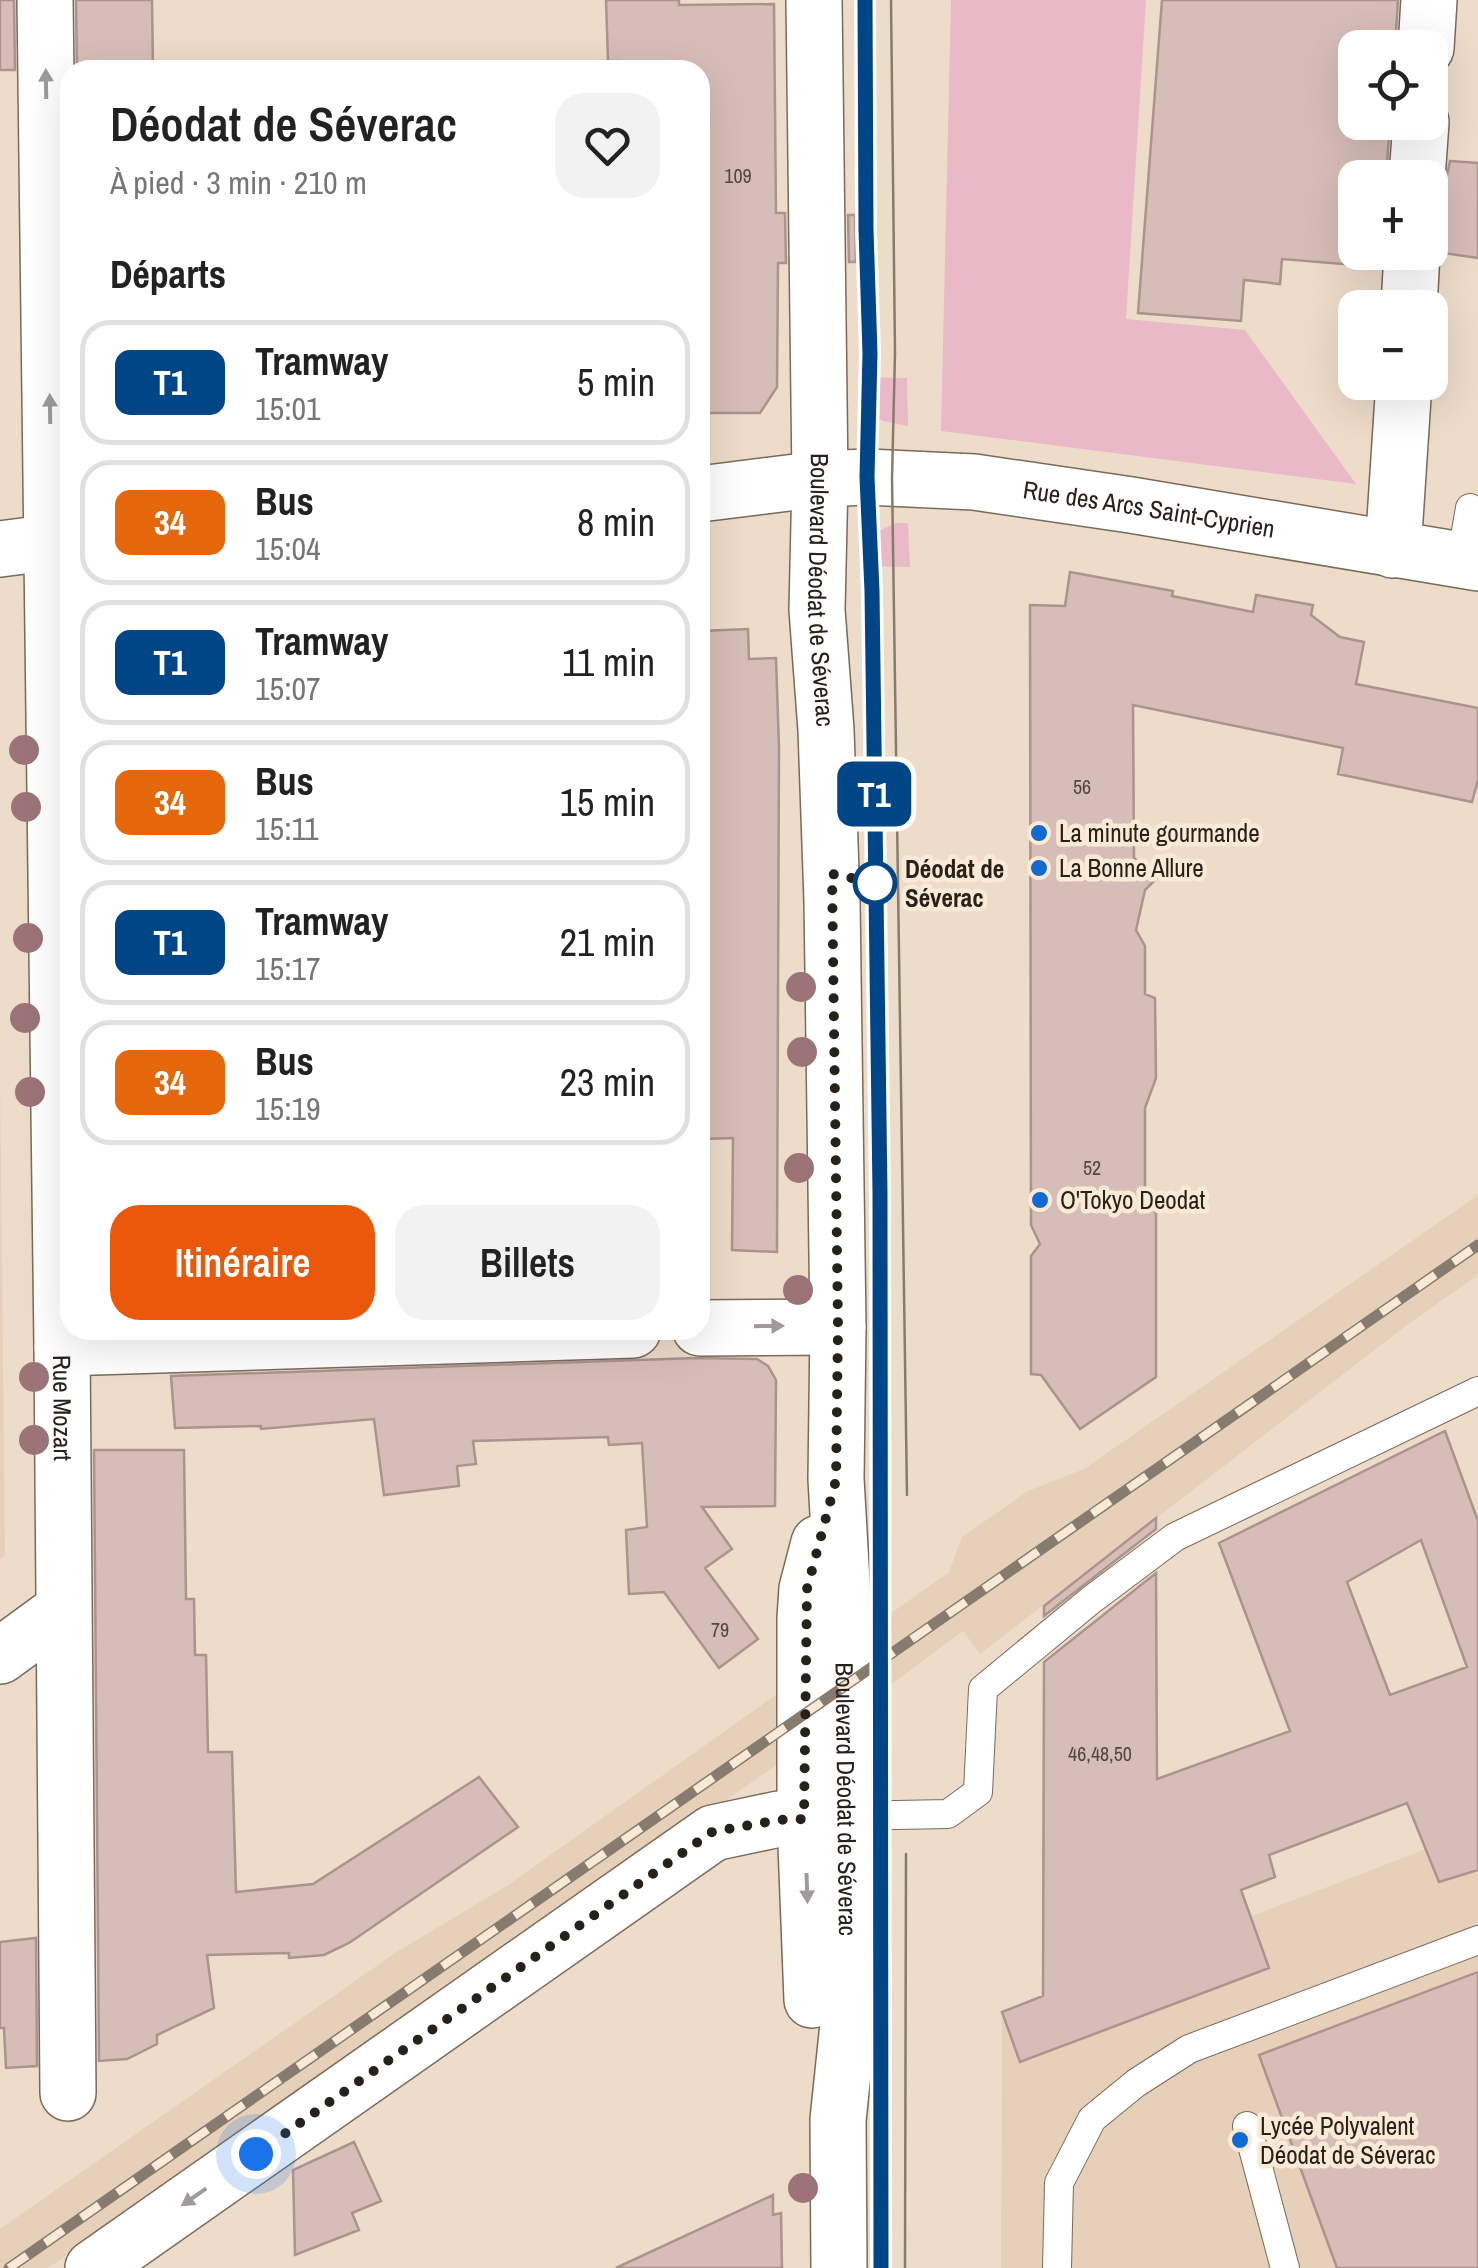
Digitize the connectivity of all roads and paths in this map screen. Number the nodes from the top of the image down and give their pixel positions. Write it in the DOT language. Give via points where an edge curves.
graph roads {
  1 [pos="45,0"];
  2 [pos="814,0"];
  3 [pos="1429,0"];
  4 [pos="1427,30"];
  5 [pos="1403,400"];
  6 [pos="820,479"];
  7 [pos="710,493"];
  8 [pos="40,544"];
  9 [pos="1470,544"];
  10 [pos="1393,550"];
  11 [pos="60,1275"];
  12 [pos="838,1327"];
  13 [pos="710,1328"];
  14 [pos="62,1340"];
  15 [pos="316,1340"];
  16 [pos="62,1348"];
  17 [pos="1478,1391"];
  18 [pos="63,1610"];
  19 [pos="0,1656"];
  20 [pos="825,1817"];
  21 [pos="1478,1940"];
  22 [pos="68,2093"];
  23 [pos="1247,2126"];
  24 [pos="93,2268"];
  25 [pos="838,2268"];
  26 [pos="1057,2268"];
  27 [pos="1285,2268"];
  8 -- 1 [label="street, Rue Mozart, one-way"];
  2 -- 6 [label="street, Boulevard Déodat de Séverac"];
  3 -- 4 [label="street"];
  5 -- 10 [label="street"];
  6 -- 7 [label="street, Rue des Arcs Saint-Cyprien"];
  6 -- 10 [label="street, Rue des Arcs Saint-Cyprien" via="982,482"];
  6 -- 12 [label="street, Boulevard Déodat de Séverac" via="817,610 831,836"];
  8 -- 11 [label="street, Rue Mozart"];
  9 -- 10 [label="street, Rue des Arcs Saint-Cyprien"];
  13 -- 12 [label="street, one-way"];
  12 -- 20 [label="street, Boulevard Déodat de Séverac" via="836,1480 844,1618"];
  14 -- 16 [label="street, Rue Mozart"];
  15 -- 16 [label="street"];
  16 -- 18 [label="street, Rue Mozart"];
  17 -- 20 [label="lane" via="1176,1537 1091,1600 983,1688 978,1792 956,1810"];
  18 -- 19 [label="street"];
  18 -- 22 [label="street, Rue Mozart"];
  20 -- 24 [label="street, one-way" via="712,1832"];
  20 -- 25 [label="street, Boulevard Déodat de Séverac" via="849,2015 838,2120"];
  21 -- 26 [label="lane" via="1190,2049 1136,2083 1092,2119 1059,2182"];
  23 -- 27 [label="lane"];
}
